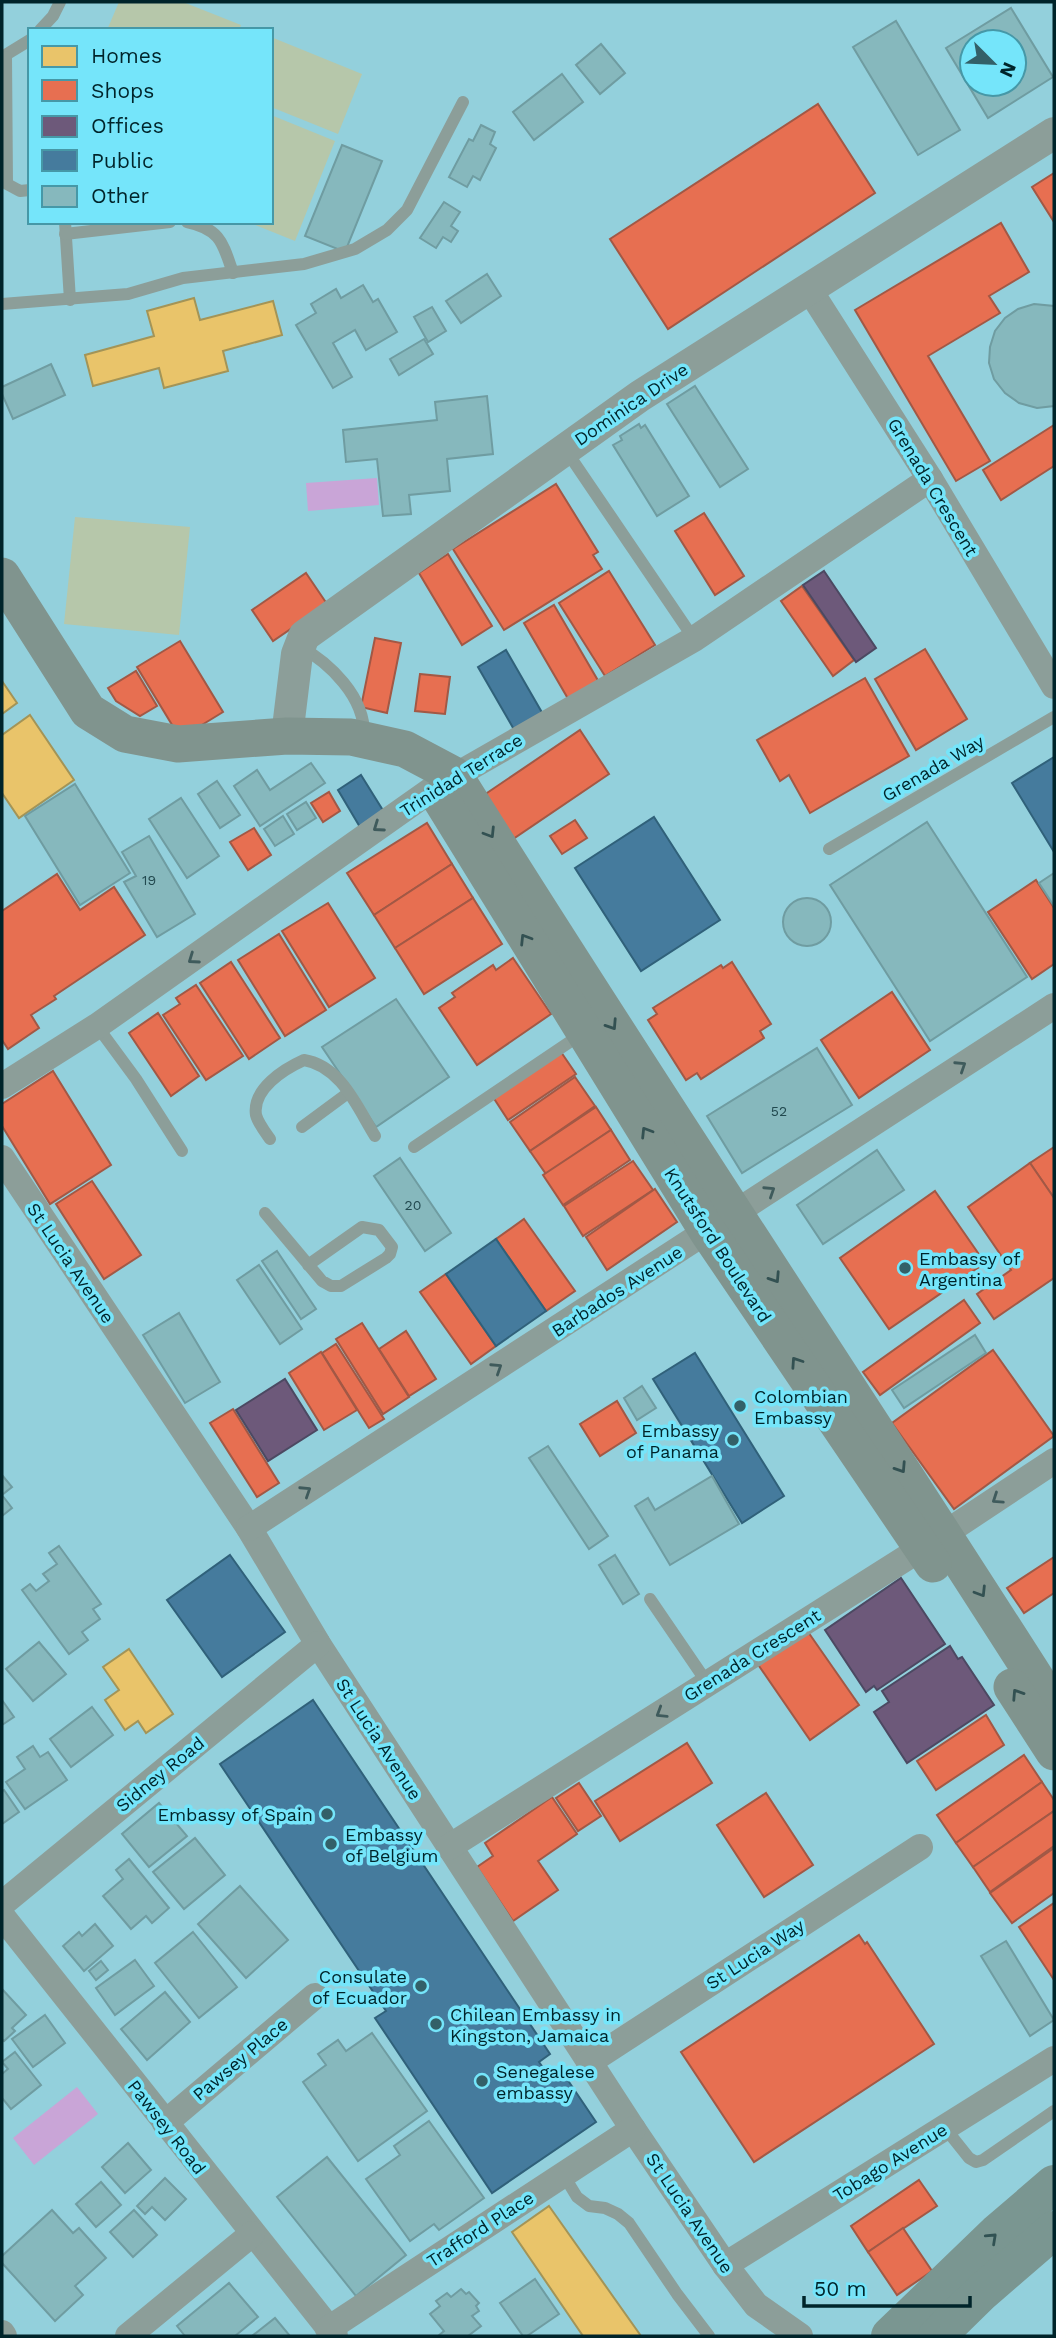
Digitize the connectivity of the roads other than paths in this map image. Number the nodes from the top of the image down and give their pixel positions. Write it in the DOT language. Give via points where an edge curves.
graph roads {
  1 [pos="60,2"];
  2 [pos="42,28"];
  3 [pos="28,41"];
  4 [pos="4,57"];
  5 [pos="463,102"];
  6 [pos="1054,133"];
  7 [pos="28,190"];
  8 [pos="135,224"];
  9 [pos="196,224"];
  10 [pos="65,228"];
  11 [pos="233,273"];
  12 [pos="809,289"];
  13 [pos="69,300"];
  14 [pos="2,304"];
  15 [pos="565,449"];
  16 [pos="930,479"];
  17 [pos="2,576"];
  18 [pos="694,639"];
  19 [pos="299,646"];
  20 [pos="1054,686"];
  21 [pos="1054,717"];
  22 [pos="288,736"];
  23 [pos="372,742"];
  24 [pos="444,781"];
  25 [pos="829,849"];
  26 [pos="1054,1006"];
  27 [pos="97,1026"];
  28 [pos="583,1032"];
  29 [pos="2,1086"];
  30 [pos="348,1093"];
  31 [pos="302,1127"];
  32 [pos="375,1136"];
  33 [pos="270,1139"];
  34 [pos="414,1147"];
  35 [pos="183,1151"];
  36 [pos="2,1158"];
  37 [pos="265,1213"];
  38 [pos="721,1223"];
  39 [pos="308,1265"];
  40 [pos="1054,1461"];
  41 [pos="249,1528"];
  42 [pos="933,1541"];
  43 [pos="650,1599"];
  44 [pos="318,1644"];
  45 [pos="708,1684"];
  46 [pos="1054,1707"];
  47 [pos="1054,1752"];
  48 [pos="449,1847"];
  49 [pos="920,1847"];
  50 [pos="2,1904"];
  51 [pos="2,1916"];
  52 [pos="315,1996"];
  53 [pos="1054,2059"];
  54 [pos="589,2062"];
  55 [pos="1054,2111"];
  56 [pos="164,2123"];
  57 [pos="945,2128"];
  58 [pos="633,2129"];
  59 [pos="563,2174"];
  60 [pos="1054,2183"];
  61 [pos="1054,2231"];
  62 [pos="252,2234"];
  63 [pos="725,2265"];
  64 [pos="331,2333"];
  65 [pos="128,2336"];
  66 [pos="709,2336"];
  67 [pos="800,2336"];
  68 [pos="890,2336"];
  69 [pos="937,2336"];
  1 -- 2 [label="lane"];
  3 -- 4 [label="lane"];
  4 -- 7 [label="lane" via="8,184"];
  5 -- 11 [label="lane" via="407,210 387,230 333,256"];
  6 -- 12 [label="street, Dominica Drive"];
  8 -- 10 [label="lane"];
  9 -- 11 [label="lane" via="217,234"];
  10 -- 13 [label="lane"];
  11 -- 13 [label="lane" via="183,278 128,294"];
  12 -- 15 [label="street, Dominica Drive"];
  12 -- 16 [label="street, Grenada Crescent"];
  13 -- 14 [label="lane"];
  15 -- 18 [label="lane"];
  15 -- 19 [label="street, Dominica Drive" via="304,636"];
  16 -- 18 [label="street, Trinidad Terrace"];
  16 -- 20 [label="street, Grenada Crescent"];
  17 -- 22 [label="main road, Knutsford Boulevard" via="88,711 125,734 178,744"];
  18 -- 24 [label="street, Trinidad Terrace"];
  19 -- 22 [label="street"];
  19 -- 23 [label="lane" via="316,655 353,695"];
  21 -- 25 [label="lane, Grenada Way"];
  22 -- 23 [label="main road, Knutsford Boulevard"];
  23 -- 24 [label="main road, Knutsford Boulevard" via="405,748"];
  24 -- 27 [label="street, Trinidad Terrace, one-way"];
  28 -- 24 [label="main road, Knutsford Boulevard, one-way"];
  24 -- 38 [label="main road, Knutsford Boulevard, one-way"];
  38 -- 26 [label="street, Barbados Avenue, one-way"];
  27 -- 29 [label="street, Trinidad Terrace"];
  27 -- 35 [label="lane"];
  28 -- 34 [label="lane"];
  38 -- 28 [label="main road, Knutsford Boulevard, one-way"];
  30 -- 31 [label="lane"];
  30 -- 32 [label="lane"];
  30 -- 33 [label="lane" via="334,1073 318,1062 304,1060 293,1065 268,1084 257,1100 256,1116"];
  36 -- 41 [label="street, St Lucia Avenue"];
  37 -- 39 [label="lane"];
  41 -- 38 [label="street, Barbados Avenue, one-way"];
  38 -- 42 [label="main road, Knutsford Boulevard"];
  39 -- 39 [label="lane" via="322,1281 341,1286 386,1258 392,1247 379,1230 362,1227"];
  40 -- 42 [label="street, Grenada Crescent, one-way"];
  41 -- 44 [label="street, St Lucia Avenue"];
  42 -- 45 [label="street, Grenada Crescent"];
  42 -- 46 [label="main road, Knutsford Boulevard, one-way"];
  47 -- 42 [label="main road, Knutsford Boulevard, one-way"];
  43 -- 45 [label="lane"];
  44 -- 48 [label="street, St Lucia Avenue"];
  44 -- 50 [label="street, Sidney Road"];
  45 -- 48 [label="street, Grenada Crescent, one-way"];
  48 -- 54 [label="street, St Lucia Avenue"];
  49 -- 54 [label="street, St Lucia Way"];
  51 -- 56 [label="street, Pawsey Road"];
  52 -- 56 [label="street, Pawsey Place"];
  53 -- 57 [label="street, Tobago Avenue"];
  54 -- 58 [label="street, St Lucia Avenue"];
  55 -- 57 [label="lane" via="983,2161 969,2158"];
  56 -- 62 [label="street, Pawsey Road"];
  57 -- 63 [label="street, Tobago Avenue"];
  58 -- 59 [label="street, Trafford Place"];
  58 -- 63 [label="street, St Lucia Avenue"];
  59 -- 64 [label="street, Trafford Place"];
  59 -- 66 [label="lane" via="577,2197 589,2206 605,2208 629,2223"];
  68 -- 60 [label="main road, one-way"];
  61 -- 69 [label="main road"];
  62 -- 64 [label="street, Pawsey Road"];
  62 -- 65 [label="street"];
  63 -- 67 [label="street, St Lucia Avenue" via="756,2305"];
}
